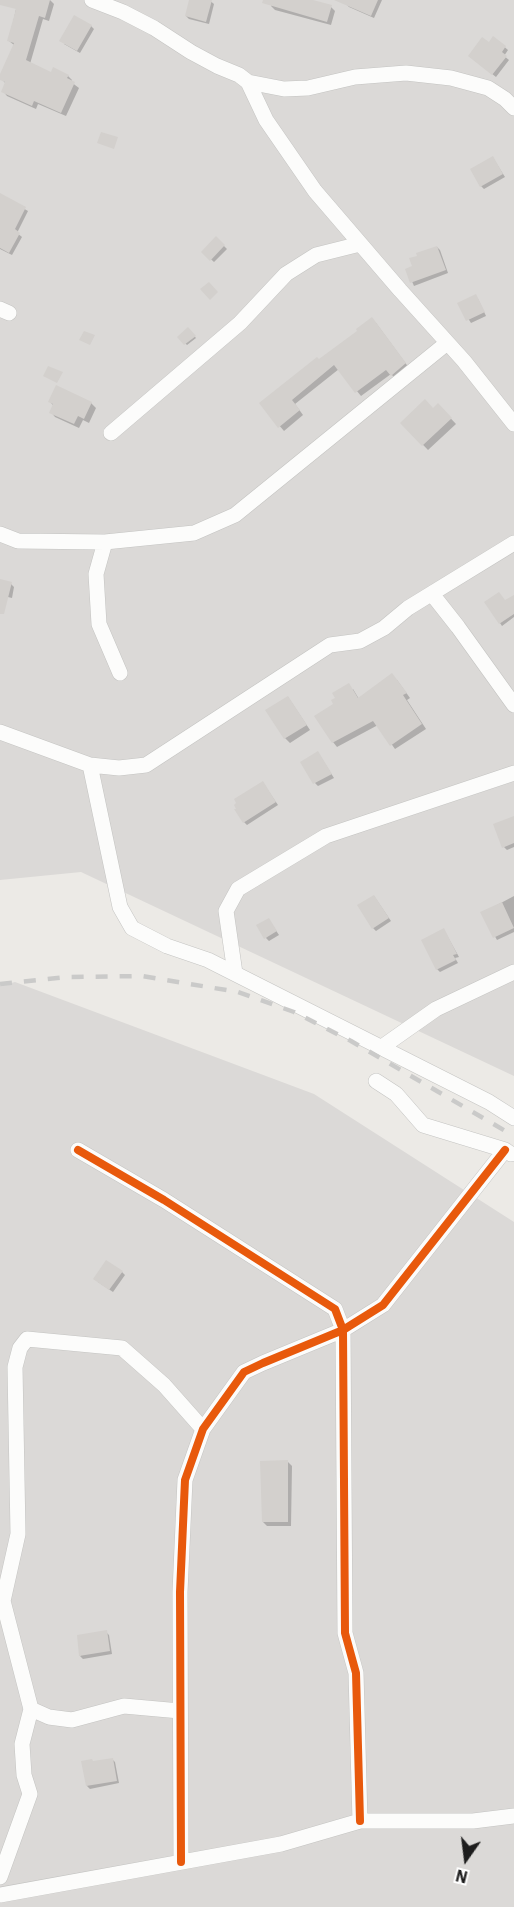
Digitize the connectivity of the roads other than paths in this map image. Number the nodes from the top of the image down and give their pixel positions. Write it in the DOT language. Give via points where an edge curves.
graph roads {
  1 [pos="92,0"];
  2 [pos="248,82"];
  3 [pos="514,108"];
  4 [pos="360,244"];
  5 [pos="447,343"];
  6 [pos="514,424"];
  7 [pos="111,433"];
  8 [pos="0,534"];
  9 [pos="105,542"];
  10 [pos="514,543"];
  11 [pos="432,594"];
  12 [pos="120,673"];
  13 [pos="514,705"];
  14 [pos="0,732"];
  15 [pos="90,765"];
  16 [pos="514,773"];
  17 [pos="514,972"];
  18 [pos="235,973"];
  19 [pos="382,1047"];
  20 [pos="376,1081"];
  21 [pos="514,1118"];
  22 [pos="78,1150"];
  23 [pos="510,1153"];
  24 [pos="343,1330"];
  25 [pos="203,1429"];
  26 [pos="31,1709"];
  27 [pos="180,1711"];
  28 [pos="514,1816"];
  29 [pos="360,1821"];
  30 [pos="181,1862"];
  31 [pos="0,1877"];
  32 [pos="0,1895"];
  1 -- 2 [label="street" via="138,20"];
  2 -- 3 [label="street" via="284,89 308,88 355,77 406,73 451,78 488,88"];
  2 -- 4 [label="street" via="266,120 315,191"];
  4 -- 5 [label="street"];
  4 -- 7 [label="street" via="316,255 286,274 240,323"];
  5 -- 6 [label="street"];
  5 -- 9 [label="street" via="235,515 194,533"];
  8 -- 9 [label="street" via="18,541"];
  9 -- 12 [label="street" via="96,574 99,624"];
  10 -- 11 [label="street"];
  11 -- 13 [label="street"];
  11 -- 15 [label="street" via="360,641 330,645 146,765"];
  14 -- 15 [label="street"];
  15 -- 18 [label="street" via="120,907 132,928"];
  16 -- 18 [label="street" via="326,836 238,889 226,911"];
  17 -- 19 [label="street" via="436,1009"];
  18 -- 19 [label="street"];
  19 -- 21 [label="street"];
  20 -- 23 [label="street" via="396,1094 423,1125"];
  22 -- 24 [label="street" via="335,1309"];
  23 -- 24 [label="street" via="383,1305"];
  24 -- 25 [label="street" via="244,1372"];
  24 -- 29 [label="street" via="345,1633 356,1673"];
  25 -- 26 [label="street" via="164,1385 122,1348 27,1339 20,1348 15,1367 18,1534 3,1601"];
  25 -- 27 [label="street" via="186,1480 180,1592"];
  26 -- 27 [label="street" via="72,1720 124,1706"];
  26 -- 31 [label="street" via="22,1744 30,1794"];
  27 -- 30 [label="street"];
  28 -- 29 [label="street" via="473,1821"];
  29 -- 30 [label="street" via="281,1844"];
  30 -- 32 [label="street"];
}
